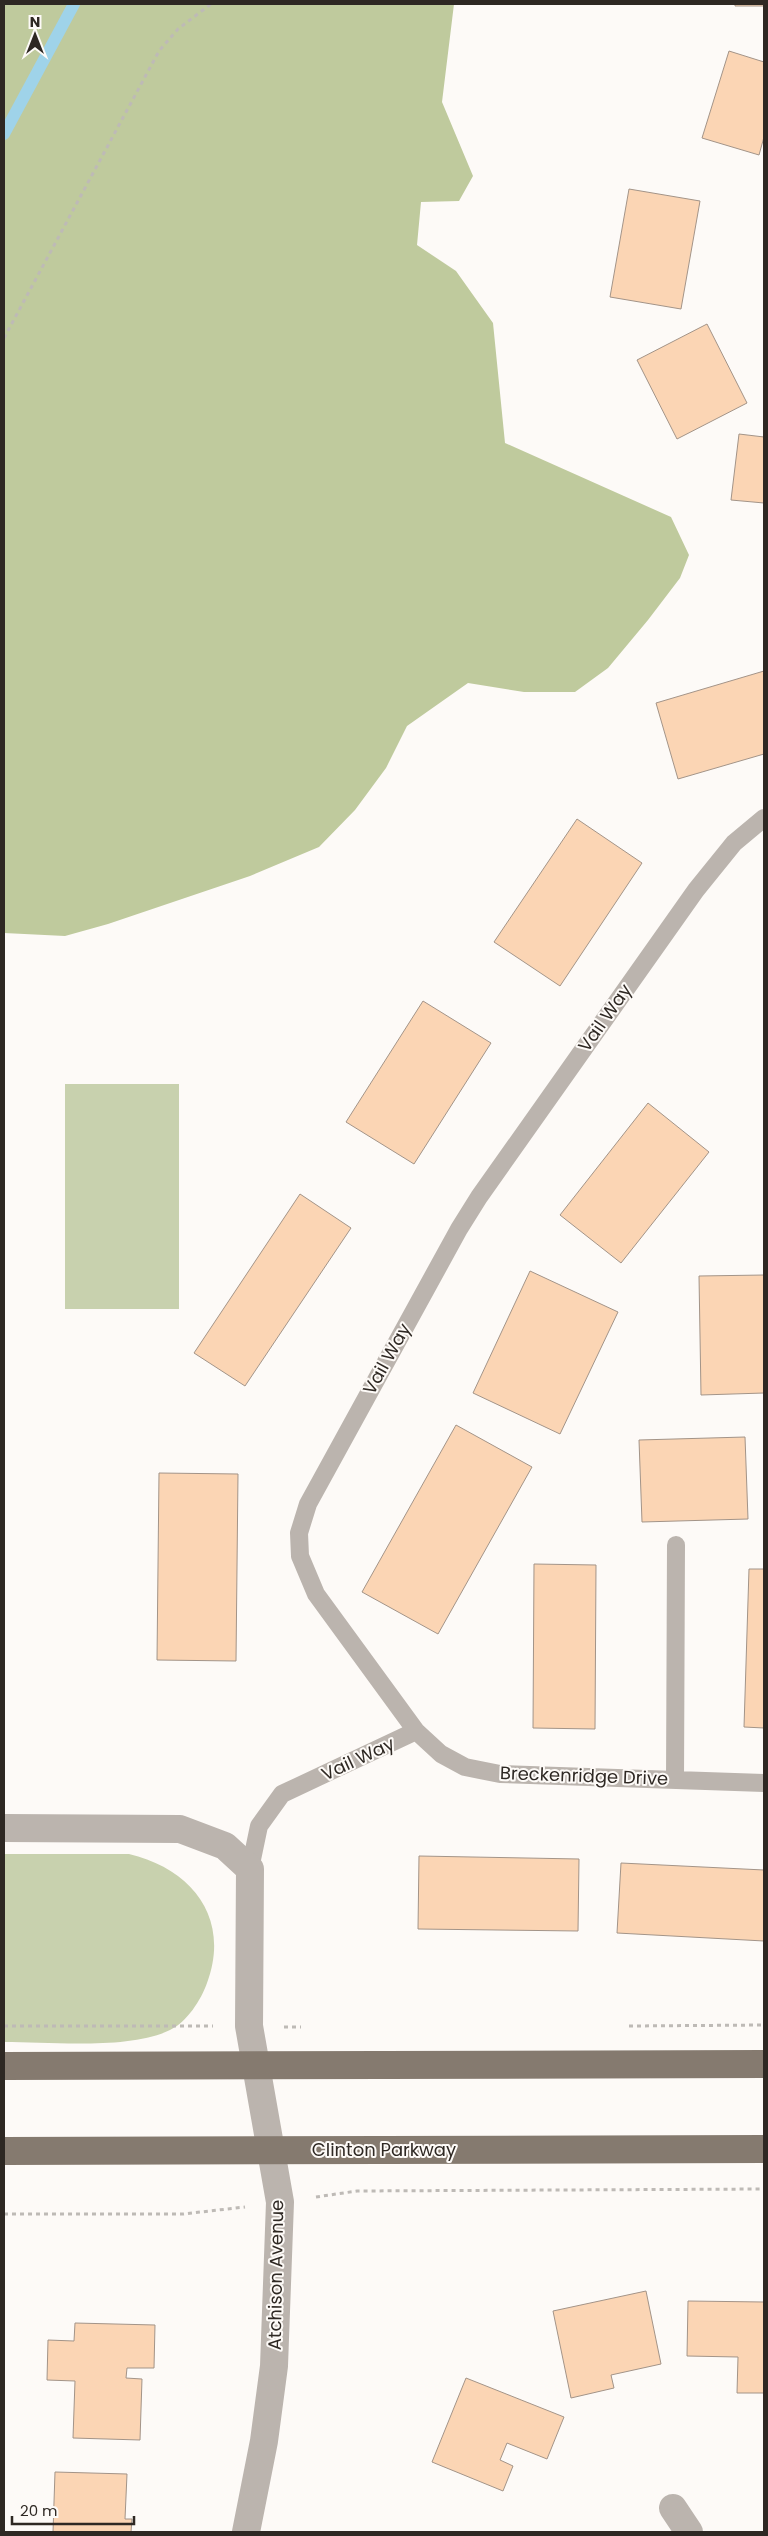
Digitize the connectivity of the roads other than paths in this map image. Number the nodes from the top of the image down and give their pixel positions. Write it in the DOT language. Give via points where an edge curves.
graph roads {
  1 [pos="764,818"];
  2 [pos="676,1545"];
  3 [pos="416,1732"];
  4 [pos="675,1780"];
  5 [pos="764,1783"];
  6 [pos="4,1828"];
  7 [pos="250,1869"];
  8 [pos="764,2064"];
  9 [pos="256,2065"];
  10 [pos="4,2066"];
  11 [pos="764,2149"];
  12 [pos="271,2150"];
  13 [pos="4,2152"];
  14 [pos="673,2508"];
  15 [pos="246,2532"];
  16 [pos="689,2532"];
  1 -- 3 [label="lane, Vail Way" via="734,843 696,890 479,1197 308,1504 299,1533 300,1556 316,1594"];
  2 -- 4 [label="lane"];
  3 -- 4 [label="lane, Breckenridge Drive" via="441,1754 465,1768 491,1773"];
  3 -- 7 [label="lane, Vail Way" via="282,1794 260,1826"];
  4 -- 5 [label="lane, Breckenridge Drive"];
  6 -- 7 [label="street" via="180,1829 225,1846"];
  7 -- 9 [label="street, Atchison Avenue" via="249,2026"];
  8 -- 9 [label="main road"];
  9 -- 10 [label="main road"];
  9 -- 12 [label="street, Atchison Avenue"];
  11 -- 12 [label="main road, Clinton Parkway"];
  12 -- 13 [label="main road, Clinton Parkway"];
  12 -- 15 [label="street, Atchison Avenue" via="280,2202 274,2366 264,2441"];
  14 -- 16 [label="street"];
}
